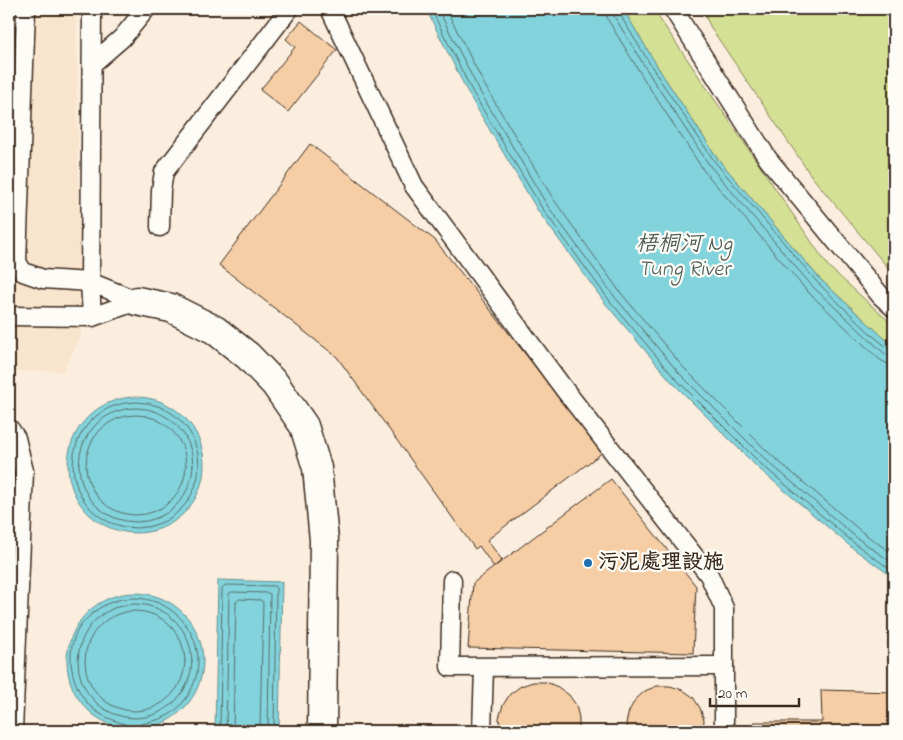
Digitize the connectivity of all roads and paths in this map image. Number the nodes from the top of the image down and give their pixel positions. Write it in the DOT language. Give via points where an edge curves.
graph roads {
  1 [pos="26,9"];
  2 [pos="92,9"];
  3 [pos="146,9"];
  4 [pos="290,9"];
  5 [pos="330,9"];
  6 [pos="674,9"];
  7 [pos="92,64"];
  8 [pos="160,227"];
  9 [pos="90,282"];
  10 [pos="137,301"];
  11 [pos="894,308"];
  12 [pos="9,316"];
  13 [pos="92,317"];
  14 [pos="9,428"];
  15 [pos="452,580"];
  16 [pos="724,666"];
  17 [pos="484,668"];
  18 [pos="13,731"];
  19 [pos="322,731"];
  20 [pos="482,731"];
  21 [pos="724,731"];
  1 -- 9 [label="lane" via="17,262 23,272 43,279"];
  2 -- 7 [label="lane"];
  3 -- 7 [label="lane" via="122,38"];
  4 -- 8 [label="lane" via="164,172"];
  5 -- 16 [label="lane" via="414,186 564,389 709,575 724,608"];
  6 -- 11 [label="lane" via="768,159"];
  7 -- 9 [label="lane"];
  9 -- 10 [label="lane"];
  9 -- 13 [label="lane"];
  10 -- 13 [label="lane"];
  10 -- 19 [label="street" via="171,308 216,330 276,384 304,426 317,468 324,540"];
  12 -- 13 [label="lane"];
  14 -- 18 [label="lane" via="16,438 24,471"];
  15 -- 17 [label="lane" via="450,667"];
  16 -- 17 [label="lane"];
  16 -- 21 [label="lane"];
  17 -- 20 [label="lane"];
}
